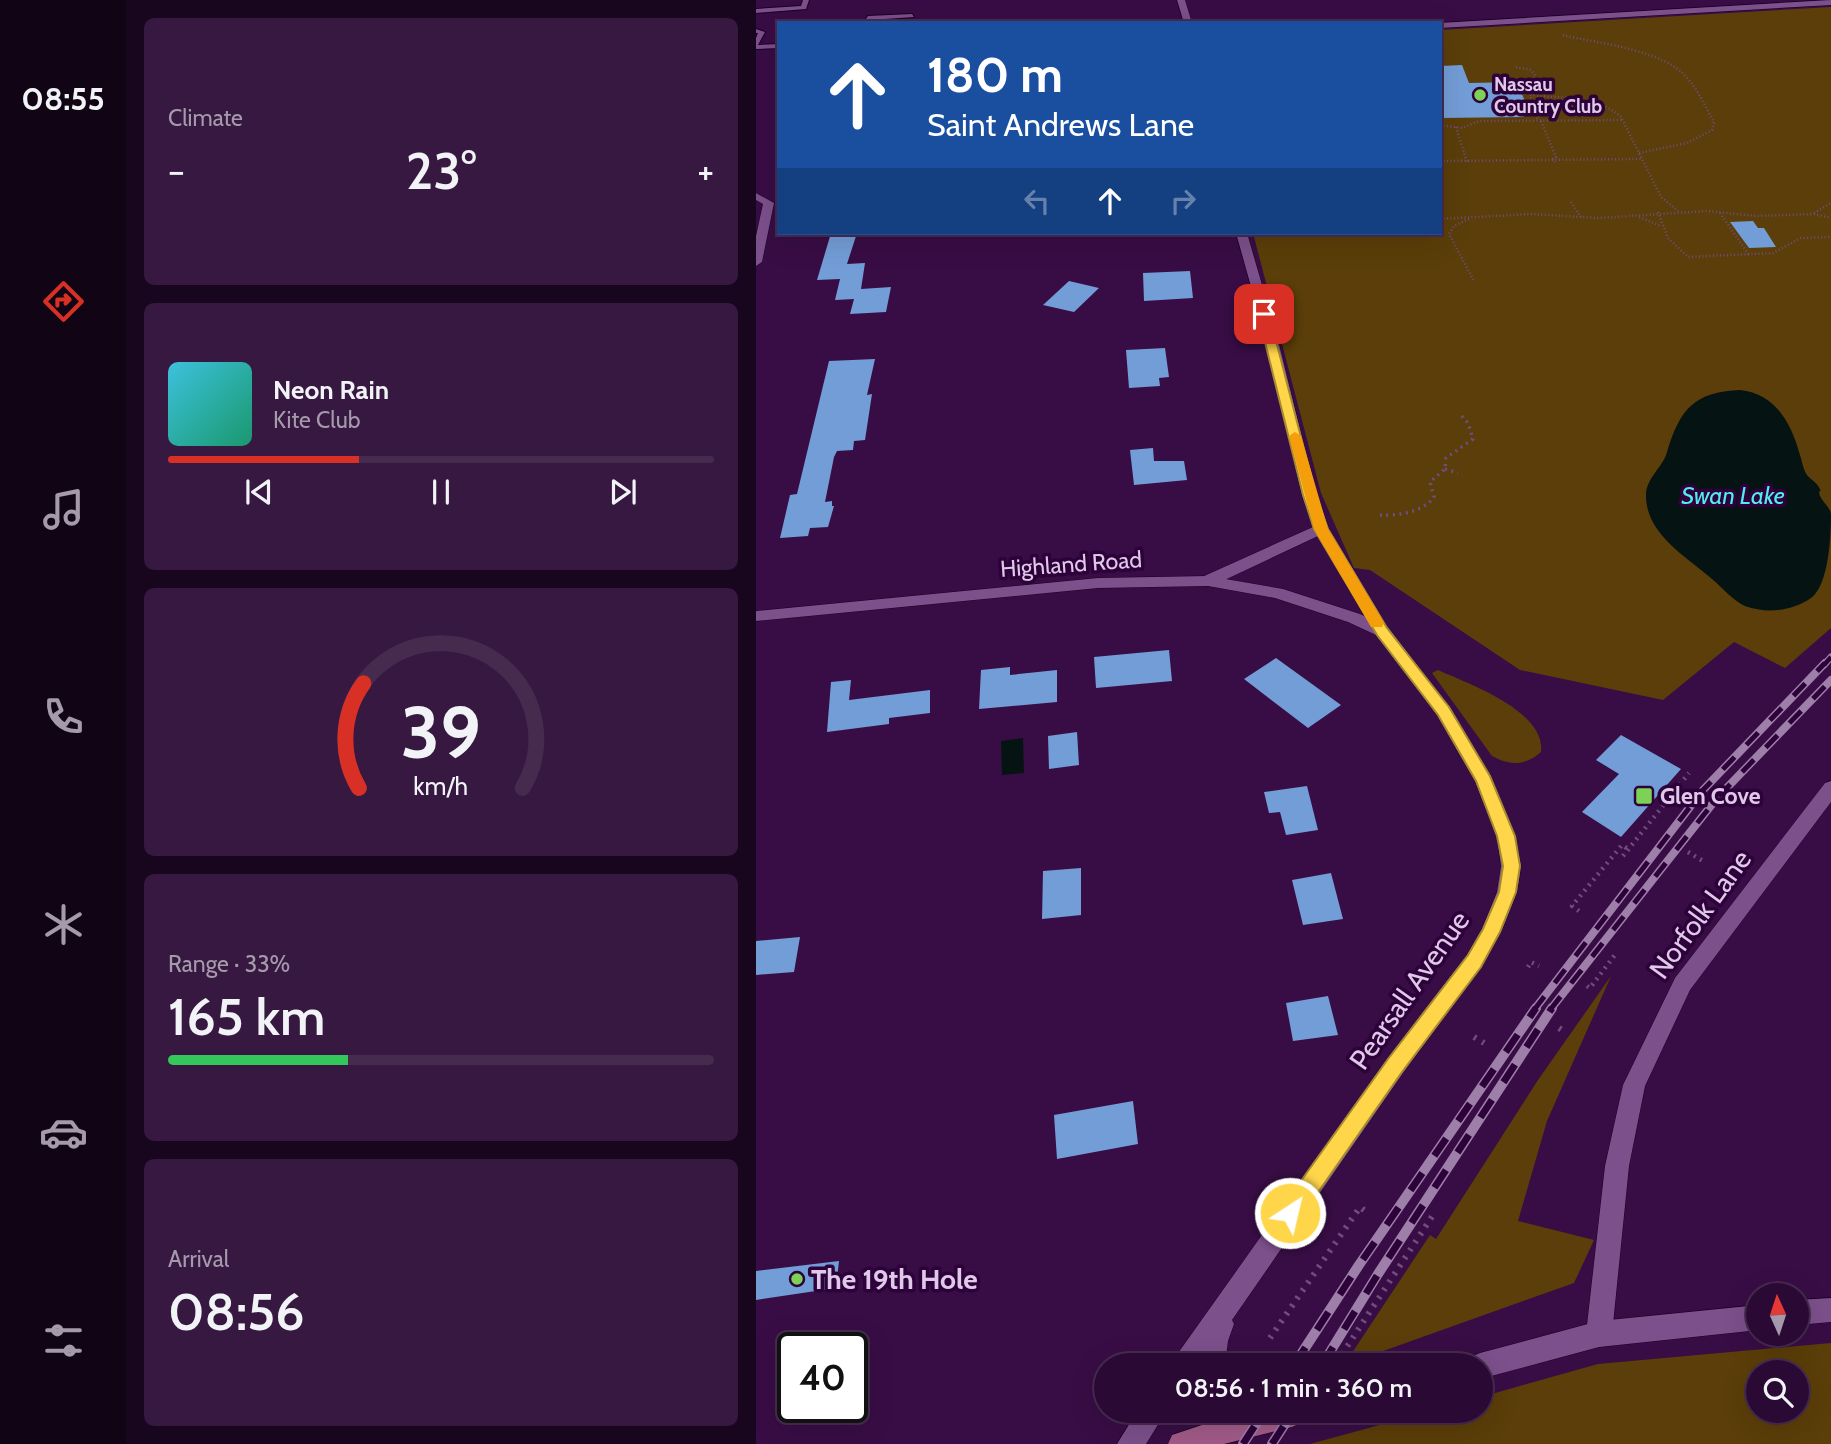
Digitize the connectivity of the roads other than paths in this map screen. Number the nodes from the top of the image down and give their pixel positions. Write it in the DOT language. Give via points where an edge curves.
graph roads {
  1 [pos="806,0"];
  2 [pos="1181,0"];
  3 [pos="1831,2"];
  4 [pos="756,11"];
  5 [pos="912,16"];
  6 [pos="867,21"];
  7 [pos="1187,21"];
  8 [pos="1442,24"];
  9 [pos="756,32"];
  10 [pos="756,45"];
  11 [pos="777,46"];
  12 [pos="756,196"];
  13 [pos="774,202"];
  14 [pos="1242,235"];
  15 [pos="756,262"];
  16 [pos="1321,529"];
  17 [pos="1208,581"];
  18 [pos="756,616"];
  19 [pos="1382,631"];
  20 [pos="1831,788"];
  21 [pos="1238,1289"];
  22 [pos="1831,1310"];
  23 [pos="1810,1312"];
  24 [pos="1746,1318"];
  25 [pos="1599,1334"];
  26 [pos="1193,1353"];
  27 [pos="1214,1353"];
  28 [pos="1493,1363"];
  29 [pos="1145,1423"];
  30 [pos="1229,1423"];
  31 [pos="1130,1444"];
  32 [pos="1181,1444"];
  1 -- 4 [label="lane" via="804,8"];
  2 -- 7 [label="street"];
  3 -- 8 [label="street"];
  5 -- 6 [label="lane"];
  9 -- 10 [label="lane" via="762,32"];
  10 -- 11 [label="lane"];
  12 -- 13 [label="street"];
  13 -- 15 [label="street"];
  14 -- 16 [label="street, Pearsall Avenue"];
  16 -- 17 [label="street"];
  16 -- 19 [label="street, Pearsall Avenue"];
  17 -- 18 [label="street, Highland Road" via="1048,586"];
  17 -- 19 [label="street, Highland Road" via="1277,593"];
  19 -- 21 [label="street, Pearsall Avenue" via="1443,711 1484,780 1506,836 1511,866 1507,892 1474,961"];
  20 -- 25 [label="street, Norfolk Lane" via="1682,984 1634,1085 1617,1166"];
  21 -- 26 [label="street, Pearsall Avenue"];
  21 -- 27 [label="street"];
  22 -- 23 [label="street"];
  24 -- 25 [label="street"];
  25 -- 28 [label="street"];
  29 -- 31 [label="street"];
  30 -- 32 [label="main road"];
}
